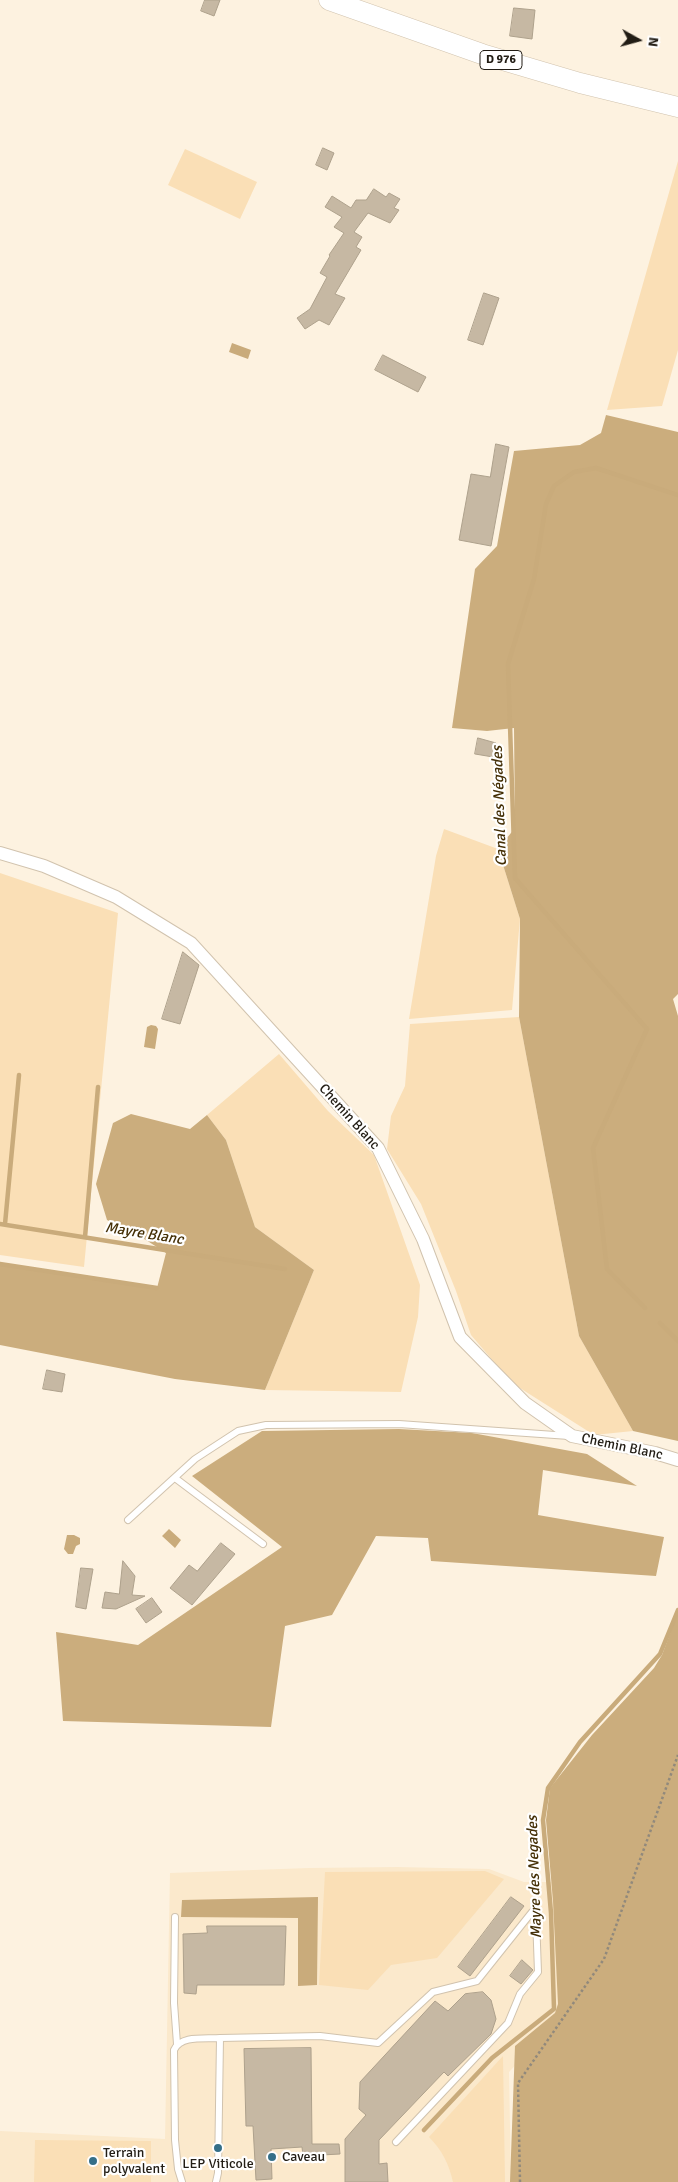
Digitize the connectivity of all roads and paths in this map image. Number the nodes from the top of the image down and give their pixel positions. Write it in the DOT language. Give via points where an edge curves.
graph roads {
  1 [pos="329,0"];
  2 [pos="678,106"];
  3 [pos="0,853"];
  4 [pos="572,1436"];
  5 [pos="678,1460"];
  6 [pos="174,1478"];
  7 [pos="128,1520"];
  8 [pos="263,1544"];
  9 [pos="678,1755"];
  10 [pos="175,1917"];
  11 [pos="220,2038"];
  12 [pos="177,2044"];
  13 [pos="396,2142"];
  14 [pos="182,2182"];
  15 [pos="216,2182"];
  16 [pos="520,2182"];
  1 -- 2 [label="main road, D 976" via="482,54 580,83"];
  3 -- 4 [label="street, Chemin Blanc" via="44,866 116,897 191,943 378,1148 423,1239 460,1336 525,1403"];
  4 -- 5 [label="street, Chemin Blanc"];
  4 -- 6 [label="lane" via="399,1424 266,1424 238,1431 195,1459"];
  6 -- 7 [label="lane"];
  6 -- 8 [label="lane"];
  9 -- 16 [label="path" via="604,1959 518,2083"];
  10 -- 12 [label="lane"];
  11 -- 12 [label="lane" via="182,2040"];
  11 -- 13 [label="lane" via="320,2036 378,2043 434,1992 477,1981 532,1912 536,1917 538,1972 520,1994 508,2023"];
  11 -- 15 [label="lane"];
  12 -- 14 [label="lane" via="174,2058 175,2140"];
}
